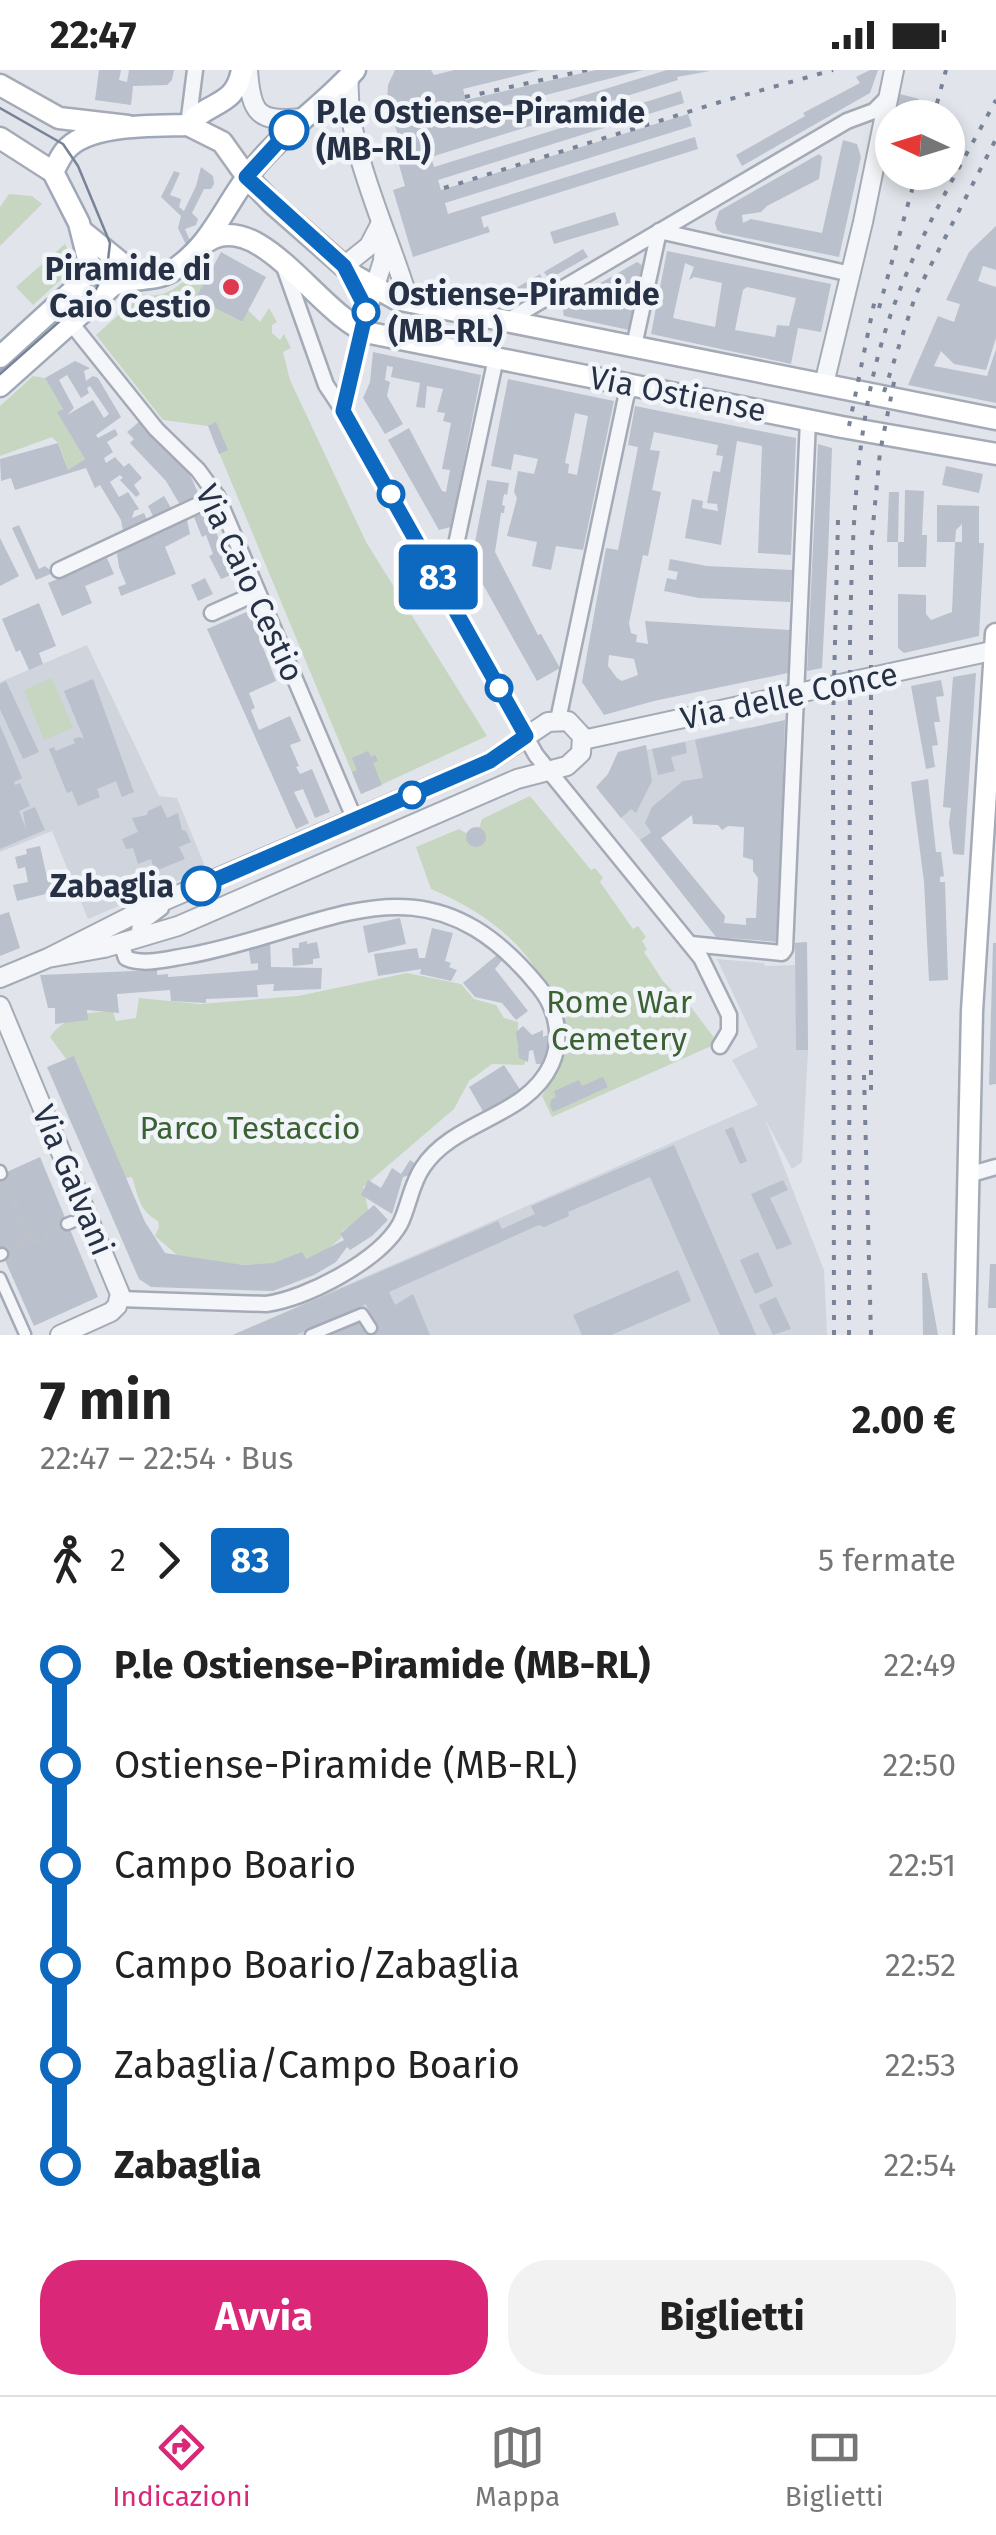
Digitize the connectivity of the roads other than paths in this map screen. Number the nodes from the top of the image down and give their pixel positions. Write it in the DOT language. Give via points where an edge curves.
graph roads {
  1 [pos="195,70"];
  2 [pos="245,70"];
  3 [pos="894,70"];
  4 [pos="352,74"];
  5 [pos="0,86"];
  6 [pos="888,96"];
  7 [pos="302,118"];
  8 [pos="188,125"];
  9 [pos="134,127"];
  10 [pos="0,138"];
  11 [pos="54,172"];
  12 [pos="246,177"];
  13 [pos="382,222"];
  14 [pos="82,231"];
  15 [pos="658,231"];
  16 [pos="208,240"];
  17 [pos="283,264"];
  18 [pos="344,266"];
  19 [pos="851,274"];
  20 [pos="141,279"];
  21 [pos="373,288"];
  22 [pos="409,302"];
  23 [pos="506,321"];
  24 [pos="71,323"];
  25 [pos="361,330"];
  26 [pos="634,346"];
  27 [pos="0,357"];
  28 [pos="496,358"];
  29 [pos="629,384"];
  30 [pos="824,384"];
  31 [pos="0,386"];
  32 [pos="343,411"];
  33 [pos="996,419"];
  34 [pos="808,420"];
  35 [pos="996,454"];
  36 [pos="217,496"];
  37 [pos="59,570"];
  38 [pos="446,590"];
  39 [pos="257,593"];
  40 [pos="212,613"];
  41 [pos="996,634"];
  42 [pos="996,650"];
  43 [pos="797,694"];
  44 [pos="558,720"];
  45 [pos="526,736"];
  46 [pos="583,740"];
  47 [pos="549,770"];
  48 [pos="355,820"];
  49 [pos="989,829"];
  50 [pos="167,900"];
  51 [pos="129,941"];
  52 [pos="691,944"];
  53 [pos="48,958"];
  54 [pos="0,978"];
  55 [pos="0,1006"];
  56 [pos="720,1046"];
  57 [pos="996,1167"];
  58 [pos="968,1175"];
  59 [pos="0,1278"];
  60 [pos="120,1299"];
  61 [pos="371,1328"];
  62 [pos="25,1334"];
  63 [pos="60,1335"];
  64 [pos="310,1335"];
  65 [pos="964,1335"];
  1 -- 8 [label="street"];
  2 -- 7 [label="street" via="259,113"];
  2 -- 8 [label="main road" via="224,102"];
  3 -- 6 [label="street"];
  4 -- 7 [label="main road"];
  4 -- 13 [label="street" via="349,109"];
  5 -- 9 [label="main road" via="56,117"];
  6 -- 15 [label="street" via="874,112 847,121"];
  6 -- 19 [label="street"];
  7 -- 12 [label="main road"];
  8 -- 9 [label="main road"];
  8 -- 12 [label="main road" via="222,142"];
  9 -- 11 [label="main road" via="78,140"];
  10 -- 11 [label="main road"];
  11 -- 14 [label="main road"];
  12 -- 16 [label="main road"];
  12 -- 18 [label="main road, Via Ostiense"];
  13 -- 18 [label="street" via="370,246"];
  13 -- 21 [label="street" via="384,255"];
  13 -- 22 [label="street"];
  14 -- 20 [label="main road"];
  14 -- 27 [label="main road" via="90,262 85,278"];
  15 -- 19 [label="street"];
  15 -- 23 [label="street"];
  15 -- 26 [label="street"];
  16 -- 17 [label="main road" via="240,235"];
  16 -- 20 [label="main road" via="164,275"];
  17 -- 25 [label="main road"];
  17 -- 32 [label="street" via="322,374"];
  18 -- 21 [label="main road, Via Ostiense"];
  19 -- 30 [label="street"];
  20 -- 24 [label="main road" via="112,286"];
  21 -- 22 [label="main road, Via Ostiense"];
  21 -- 25 [label="street"];
  22 -- 23 [label="main road, Via Ostiense"];
  23 -- 26 [label="main road, Via Ostiense"];
  24 -- 31 [label="main road"];
  24 -- 36 [label="street, Via Caio Cestio"];
  25 -- 28 [label="main road, Via Ostiense"];
  25 -- 32 [label="street"];
  26 -- 30 [label="main road, Via Ostiense"];
  28 -- 29 [label="main road, Via Ostiense"];
  28 -- 38 [label="street"];
  29 -- 34 [label="main road, Via Ostiense"];
  29 -- 44 [label="street"];
  30 -- 33 [label="main road, Via Ostiense"];
  32 -- 38 [label="street"];
  34 -- 35 [label="main road, Via Ostiense"];
  34 -- 43 [label="street"];
  36 -- 37 [label="street"];
  36 -- 39 [label="street, Via Caio Cestio"];
  38 -- 45 [label="street"];
  39 -- 40 [label="street"];
  39 -- 48 [label="street, Via Caio Cestio"];
  41 -- 42 [label="main road"];
  42 -- 43 [label="street, Via delle Conce"];
  42 -- 49 [label="main road"];
  43 -- 46 [label="street, Via delle Conce"];
  43 -- 52 [label="street" via="785,949"];
  44 -- 45 [label="street"];
  44 -- 46 [label="street" via="574,725"];
  45 -- 47 [label="street"];
  45 -- 48 [label="street" via="490,761"];
  46 -- 47 [label="street" via="574,762"];
  47 -- 51 [label="street"];
  47 -- 52 [label="street"];
  48 -- 50 [label="street"];
  49 -- 58 [label="main road" via="972,1011"];
  50 -- 51 [label="street"];
  50 -- 53 [label="street"];
  51 -- 53 [label="street"];
  51 -- 60 [label="street" via="126,958 135,962 176,958 373,907 424,908 481,932 531,977 552,1007 558,1034 536,1089 432,1156 416,1178 401,1222 380,1248 340,1274 266,1304"];
  52 -- 56 [label="street" via="729,1015 730,1030"];
  53 -- 54 [label="street"];
  55 -- 60 [label="street, Via Galvani"];
  57 -- 58 [label="street"];
  58 -- 65 [label="main road"];
  59 -- 62 [label="street"];
  60 -- 63 [label="street" via="111,1312"];
  61 -- 64 [label="street" via="362,1314"];
}
